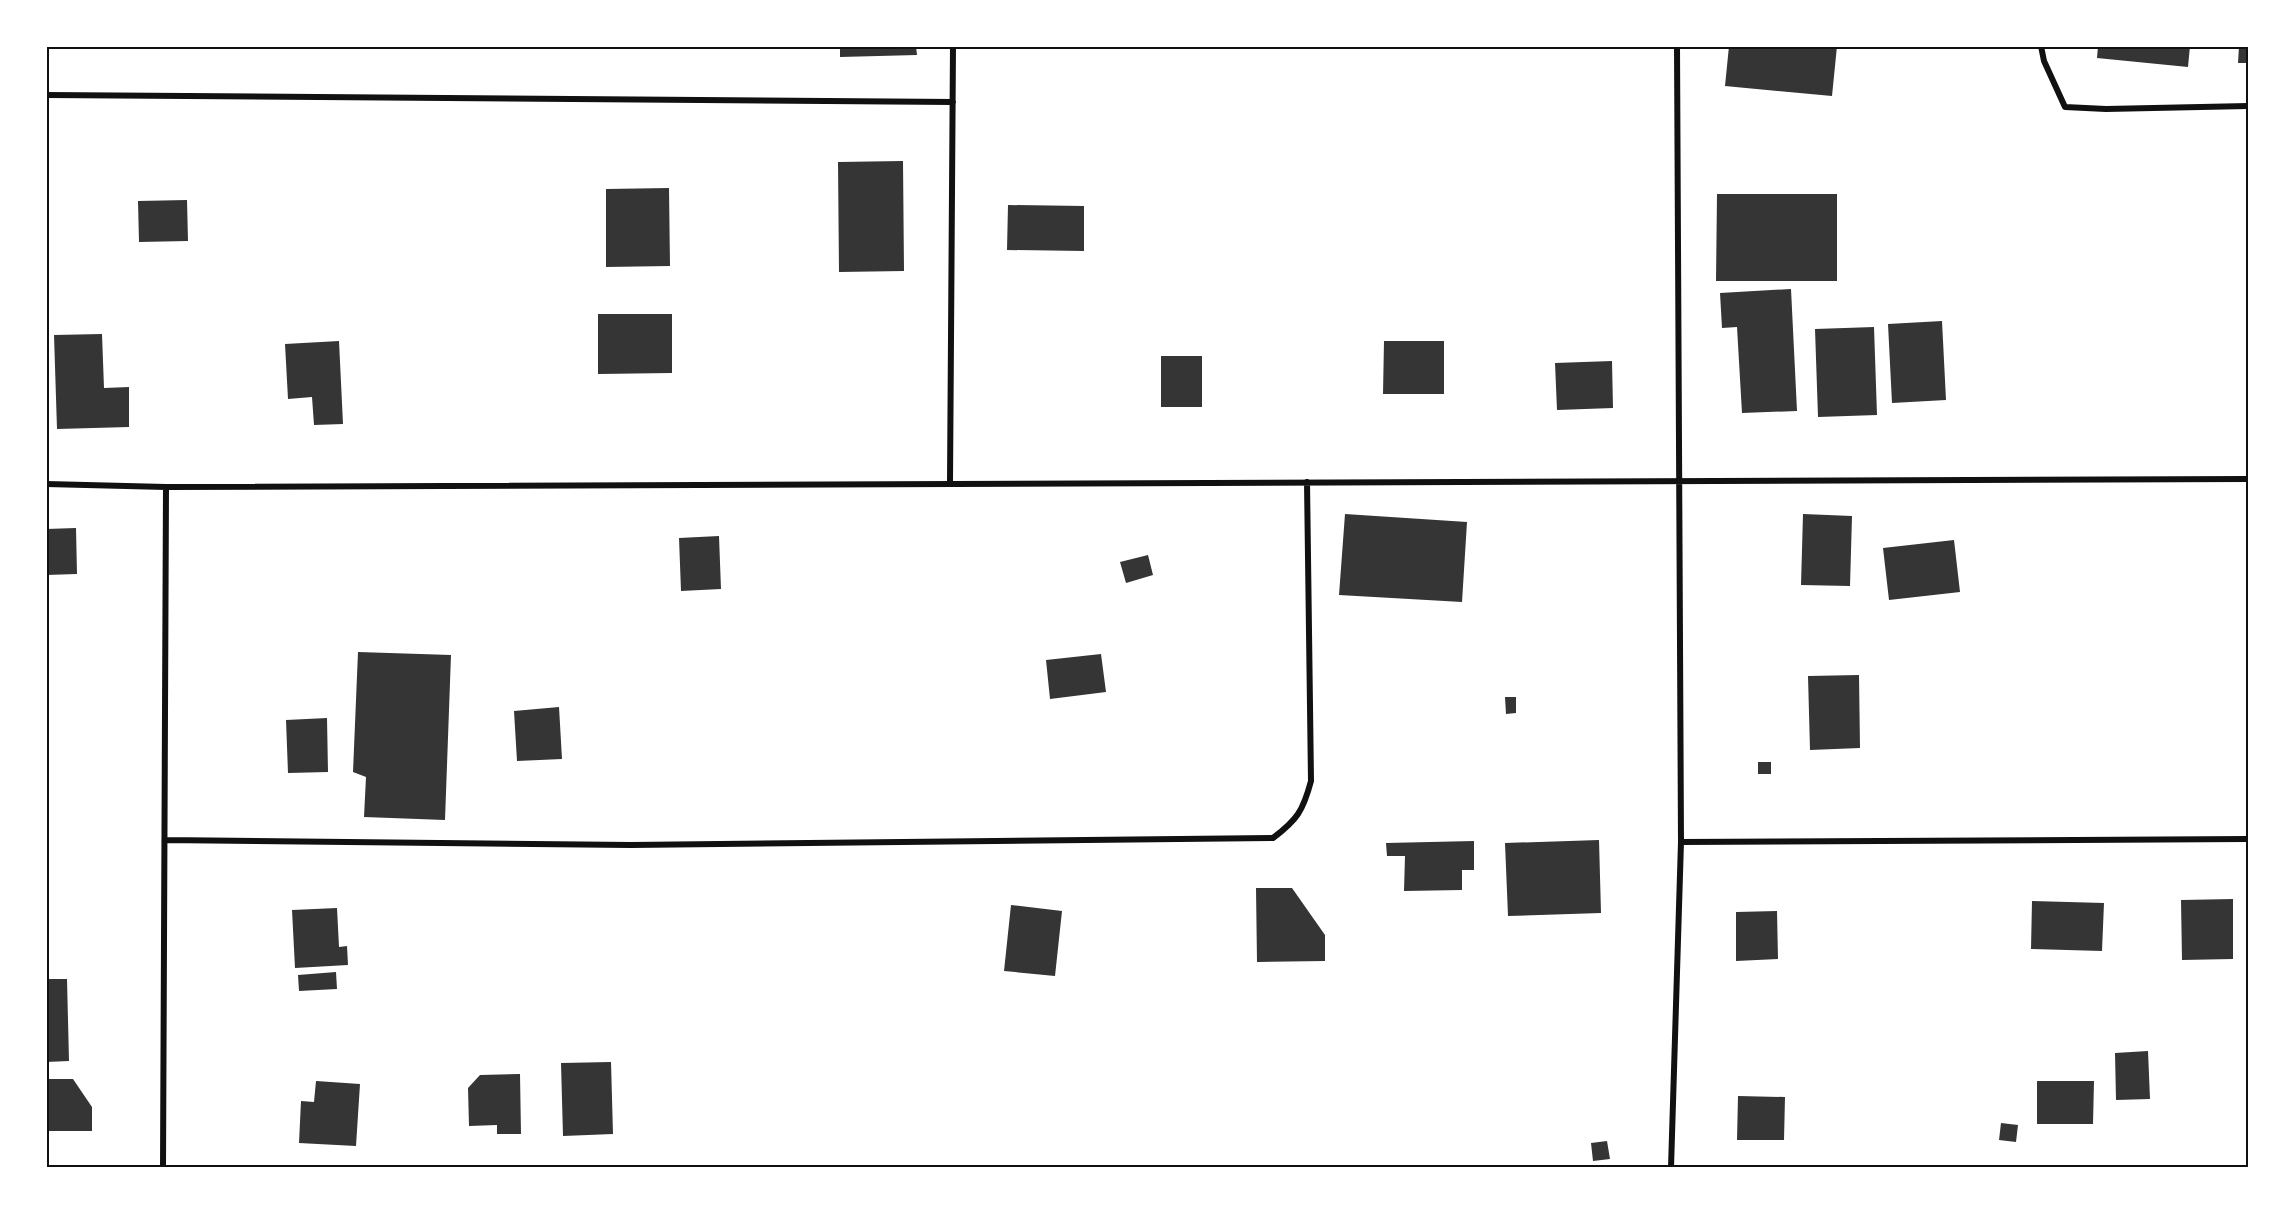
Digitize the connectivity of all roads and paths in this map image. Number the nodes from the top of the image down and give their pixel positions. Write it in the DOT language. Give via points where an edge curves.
graph roads {
  1 [pos="953,46"];
  2 [pos="1677,46"];
  3 [pos="2041,46"];
  4 [pos="46,95"];
  5 [pos="952,102"];
  6 [pos="2248,106"];
  7 [pos="2248,479"];
  8 [pos="1307,482"];
  9 [pos="950,483"];
  10 [pos="1681,483"];
  11 [pos="46,484"];
  12 [pos="166,487"];
  13 [pos="2248,839"];
  14 [pos="165,840"];
  15 [pos="1681,842"];
  16 [pos="163,1167"];
  17 [pos="1671,1167"];
  1 -- 5 [label="street"];
  2 -- 10 [label="street"];
  3 -- 6 [label="street" via="2066,106"];
  4 -- 5 [label="street"];
  5 -- 9 [label="street"];
  7 -- 10 [label="street"];
  8 -- 9 [label="street"];
  8 -- 10 [label="street"];
  8 -- 14 [label="street" via="1311,782 1304,807 1273,838 631,845"];
  9 -- 12 [label="street"];
  10 -- 15 [label="street"];
  11 -- 12 [label="street"];
  12 -- 14 [label="street"];
  13 -- 15 [label="street"];
  14 -- 16 [label="street"];
  15 -- 17 [label="street"];
}
